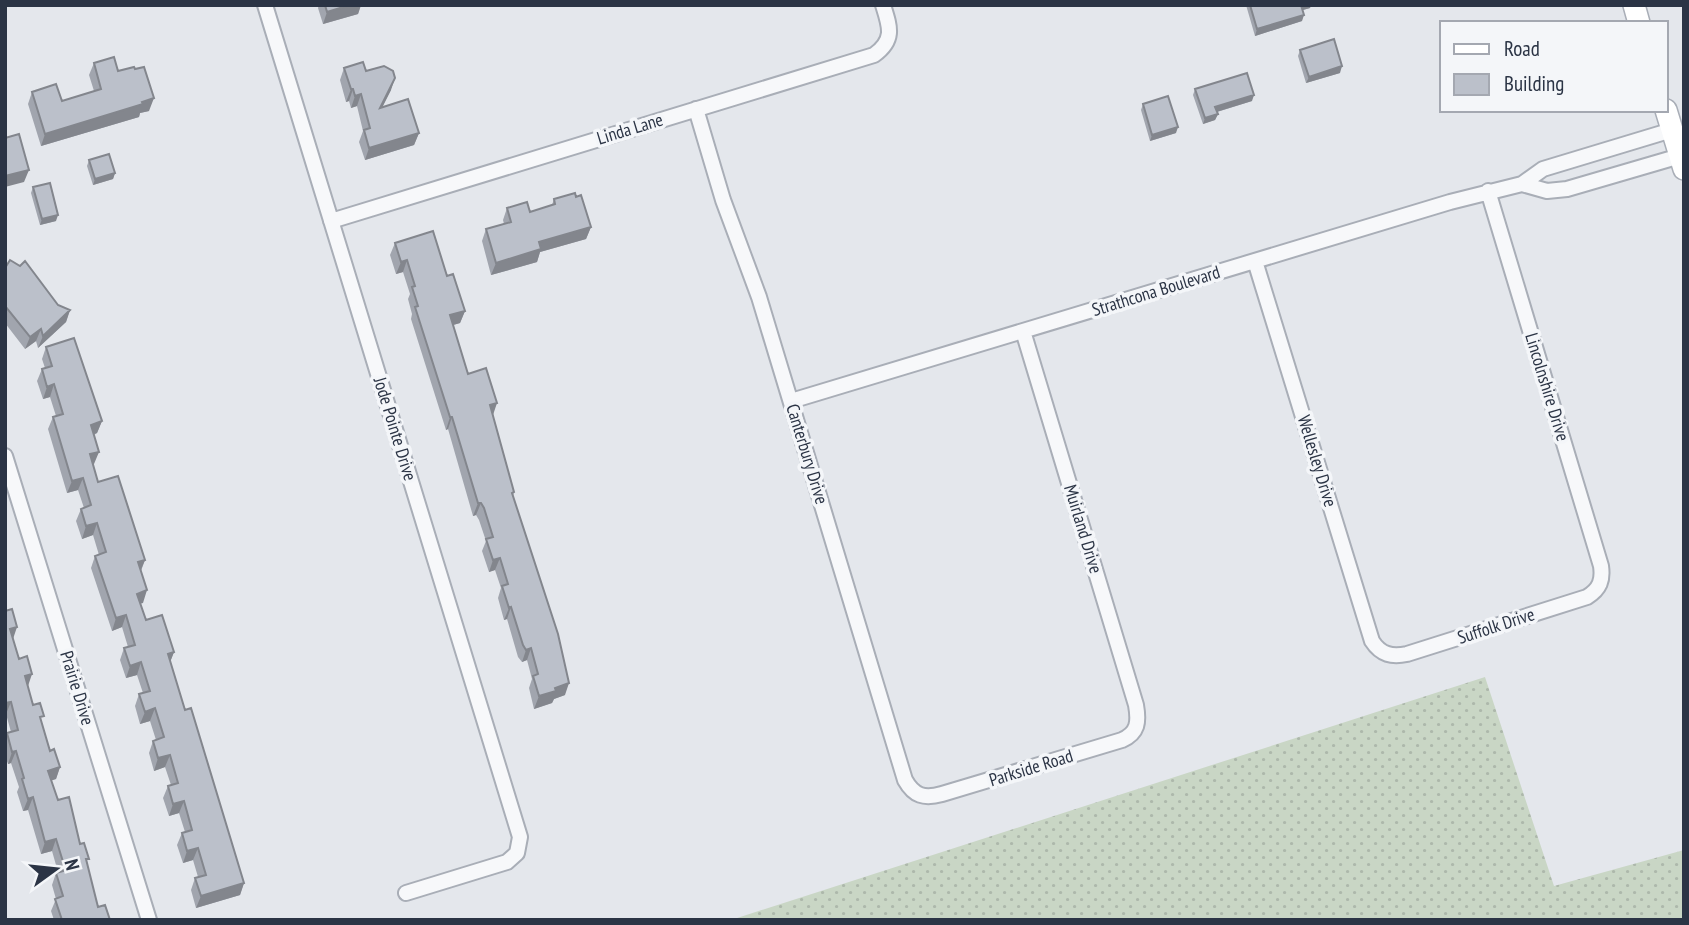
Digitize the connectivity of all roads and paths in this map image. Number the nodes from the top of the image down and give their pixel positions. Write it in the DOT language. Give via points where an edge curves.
graph roads {
  1 [pos="265,5"];
  2 [pos="883,5"];
  3 [pos="696,108"];
  4 [pos="1669,120"];
  5 [pos="1589,155"];
  6 [pos="1682,162"];
  7 [pos="1596,181"];
  8 [pos="1522,184"];
  9 [pos="1488,191"];
  10 [pos="331,222"];
  11 [pos="1255,261"];
  12 [pos="1023,331"];
  13 [pos="791,401"];
  14 [pos="5,456"];
  15 [pos="1601,584"];
  16 [pos="1387,655"];
  17 [pos="1137,727"];
  18 [pos="920,796"];
  19 [pos="406,893"];
  20 [pos="149,920"];
  1 -- 10 [label="street, Jode Pointe Drive"];
  2 -- 3 [label="street, Linda Lane" via="889,37 874,55"];
  3 -- 10 [label="street, Linda Lane"];
  3 -- 13 [label="street, Canterbury Drive"];
  4 -- 5 [label="street, Strathcona Boulevard"];
  4 -- 6 [label="main road"];
  5 -- 7 [label="street"];
  5 -- 8 [label="street, Strathcona Boulevard" via="1544,169"];
  6 -- 7 [label="street, Strathcona Boulevard"];
  7 -- 8 [label="street, Strathcona Boulevard" via="1547,191"];
  8 -- 9 [label="street, Strathcona Boulevard"];
  9 -- 11 [label="street, Strathcona Boulevard"];
  9 -- 15 [label="street, Lincolnshire Drive" via="1601,566"];
  10 -- 19 [label="street, Jode Pointe Drive" via="520,837 517,853 507,862"];
  11 -- 12 [label="street, Strathcona Boulevard"];
  11 -- 16 [label="street, Wellesley Drive" via="1372,641"];
  12 -- 13 [label="street, Strathcona Boulevard"];
  12 -- 17 [label="street, Muirland Drive" via="1136,705"];
  13 -- 18 [label="street, Canterbury Drive" via="905,779"];
  14 -- 20 [label="street, Prairie Drive"];
  15 -- 16 [label="street, Suffolk Drive" via="1587,597 1407,654"];
  17 -- 18 [label="street, Parkside Road" via="1122,740 942,794"];
}
